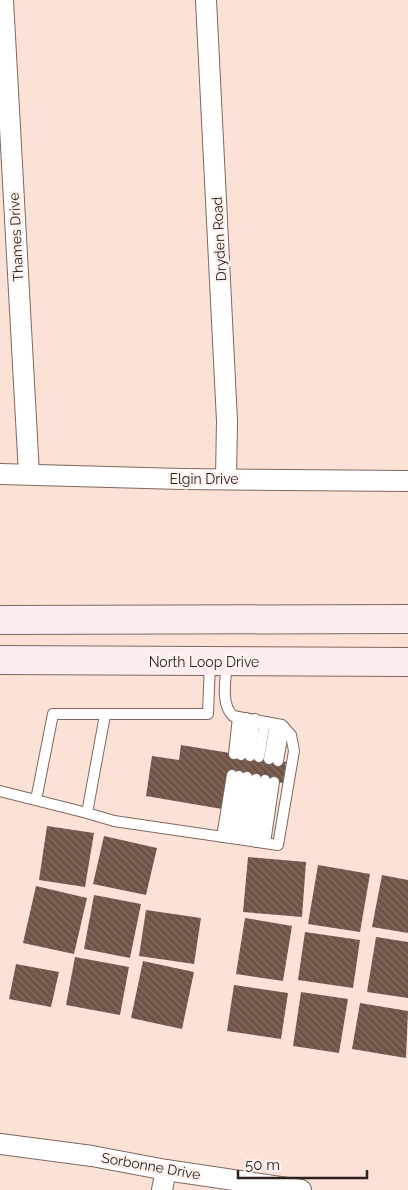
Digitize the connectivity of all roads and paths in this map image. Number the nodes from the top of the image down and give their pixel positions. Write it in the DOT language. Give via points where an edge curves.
graph roads {
  1 [pos="3,0"];
  2 [pos="206,0"];
  3 [pos="0,474"];
  4 [pos="29,474"];
  5 [pos="226,478"];
  6 [pos="408,481"];
  7 [pos="408,619"];
  8 [pos="0,620"];
  9 [pos="0,660"];
  10 [pos="218,661"];
  11 [pos="408,662"];
  12 [pos="105,715"];
  13 [pos="261,721"];
  14 [pos="255,757"];
  15 [pos="252,778"];
  16 [pos="0,791"];
  17 [pos="36,800"];
  18 [pos="88,813"];
  19 [pos="243,840"];
  20 [pos="0,1144"];
  21 [pos="166,1170"];
  22 [pos="162,1190"];
  23 [pos="301,1190"];
  1 -- 4 [label="street, Thames Drive"];
  2 -- 5 [label="street, Dryden Road" via="227,411"];
  3 -- 4 [label="street, Elgin Drive"];
  4 -- 5 [label="street, Elgin Drive"];
  5 -- 6 [label="street, Elgin Drive"];
  7 -- 8 [label="main road"];
  9 -- 10 [label="main road, North Loop Drive"];
  10 -- 11 [label="main road, North Loop Drive"];
  10 -- 12 [label="lane" via="208,714"];
  10 -- 13 [label="lane" via="228,712"];
  12 -- 17 [label="lane" via="53,714"];
  12 -- 18 [label="lane"];
  13 -- 14 [label="lane"];
  13 -- 14 [label="lane"];
  13 -- 14 [label="lane"];
  13 -- 19 [label="lane" via="291,735 294,751 278,845"];
  15 -- 19 [label="lane"];
  15 -- 19 [label="lane"];
  15 -- 19 [label="lane"];
  16 -- 17 [label="lane"];
  17 -- 18 [label="lane"];
  18 -- 19 [label="lane" via="114,821"];
  20 -- 21 [label="street, Sorbonne Drive"];
  21 -- 22 [label="street"];
  21 -- 23 [label="street, Sorbonne Drive"];
}
